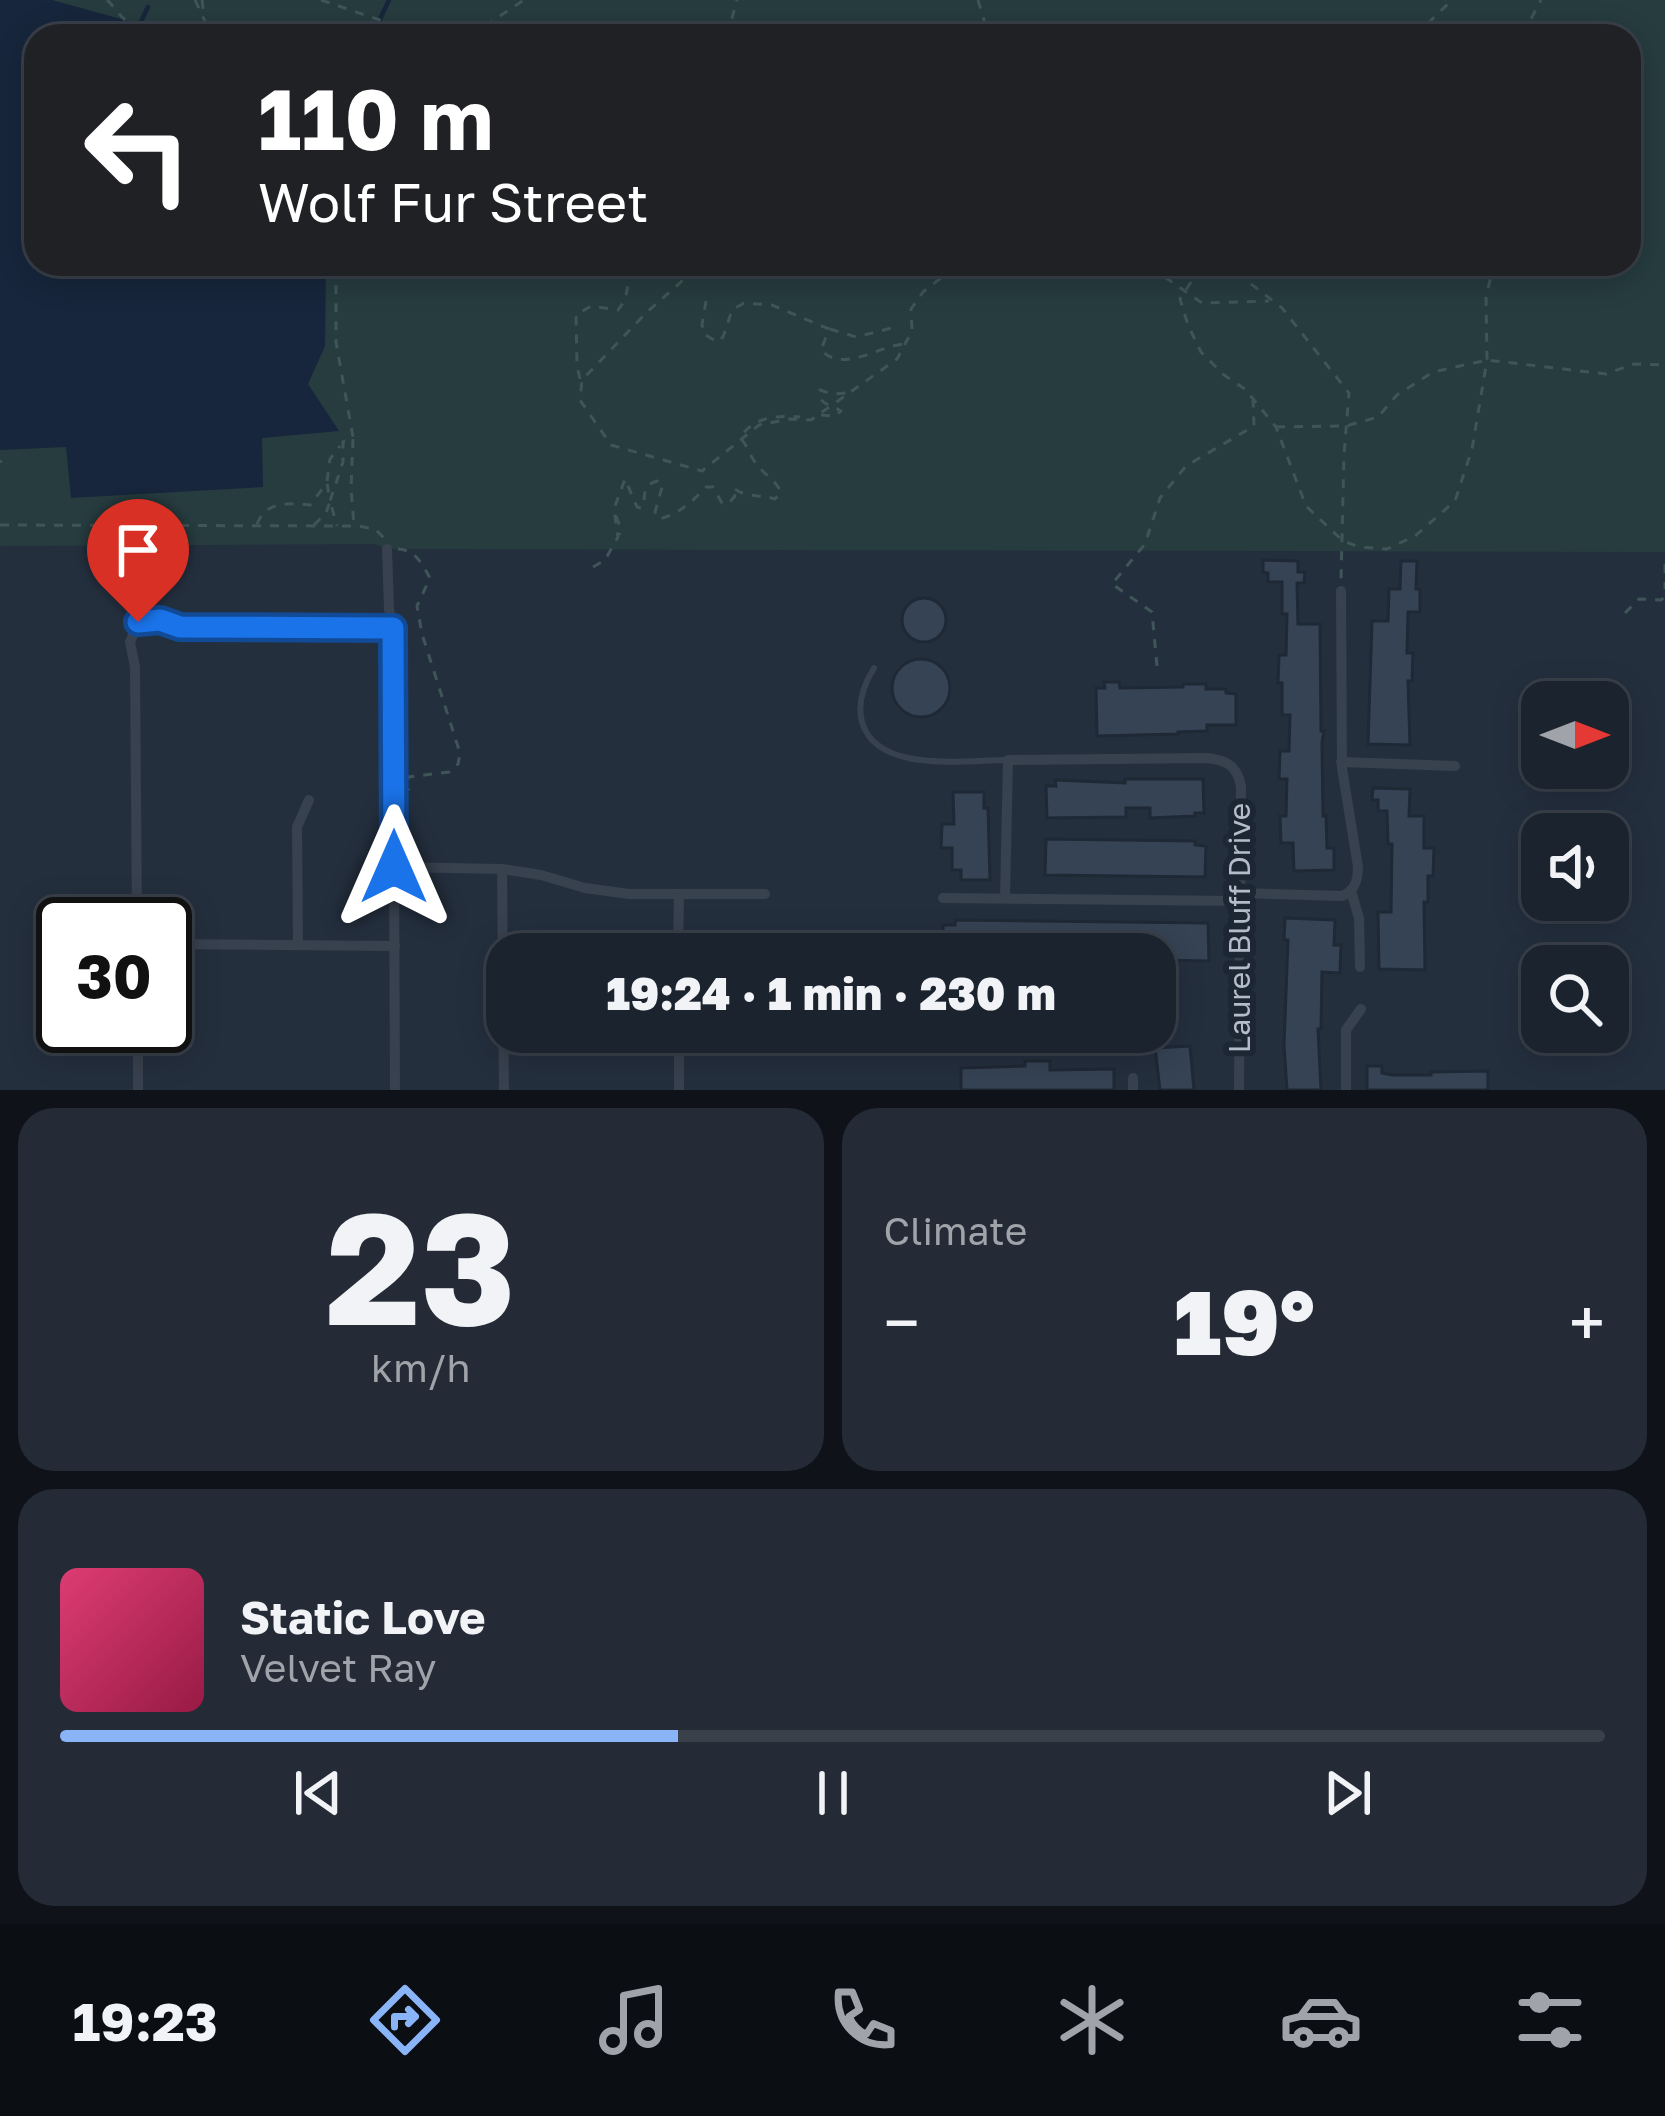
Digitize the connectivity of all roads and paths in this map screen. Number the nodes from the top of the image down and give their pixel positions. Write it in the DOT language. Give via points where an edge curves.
graph roads {
  1 [pos="107,0"];
  2 [pos="322,0"];
  3 [pos="524,0"];
  4 [pos="737,0"];
  5 [pos="1452,0"];
  6 [pos="730,23"];
  7 [pos="132,24"];
  8 [pos="392,24"];
  9 [pos="488,24"];
  10 [pos="1427,24"];
  11 [pos="334,276"];
  12 [pos="627,276"];
  13 [pos="684,276"];
  14 [pos="944,276"];
  15 [pos="1163,276"];
  16 [pos="1191,276"];
  17 [pos="1241,276"];
  18 [pos="1492,276"];
  19 [pos="1184,290"];
  20 [pos="706,301"];
  21 [pos="1273,301"];
  22 [pos="896,327"];
  23 [pos="829,328"];
  24 [pos="905,344"];
  25 [pos="1487,360"];
  26 [pos="1665,365"];
  27 [pos="582,382"];
  28 [pos="849,392"];
  29 [pos="1253,399"];
  30 [pos="830,406"];
  31 [pos="816,416"];
  32 [pos="1346,426"];
  33 [pos="1276,428"];
  34 [pos="353,437"];
  35 [pos="740,438"];
  36 [pos="343,442"];
  37 [pos="327,483"];
  38 [pos="330,501"];
  39 [pos="0,525"];
  40 [pos="256,526"];
  41 [pos="313,526"];
  42 [pos="337,526"];
  43 [pos="354,526"];
  44 [pos="1343,541"];
  45 [pos="387,549"];
  46 [pos="1665,564"];
  47 [pos="593,567"];
  48 [pos="1665,589"];
  49 [pos="1341,591"];
  50 [pos="1665,597"];
  51 [pos="1625,613"];
  52 [pos="393,628"];
  53 [pos="1157,666"];
  54 [pos="874,668"];
  55 [pos="1008,760"];
  56 [pos="1341,762"];
  57 [pos="1454,766"];
  58 [pos="409,790"];
  59 [pos="309,800"];
  60 [pos="394,867"];
  61 [pos="502,869"];
  62 [pos="1351,890"];
  63 [pos="765,894"];
  64 [pos="679,895"];
  65 [pos="137,897"];
  66 [pos="1240,897"];
  67 [pos="943,898"];
  68 [pos="1005,898"];
  69 [pos="678,933"];
  70 [pos="192,944"];
  71 [pos="298,945"];
  72 [pos="394,946"];
  73 [pos="1360,967"];
  74 [pos="1361,1009"];
  75 [pos="138,1053"];
  76 [pos="679,1053"];
  77 [pos="138,1090"];
  78 [pos="395,1090"];
  79 [pos="504,1090"];
  80 [pos="679,1090"];
  81 [pos="1239,1090"];
  82 [pos="1346,1090"];
  1 -- 7 [label="path"];
  2 -- 8 [label="path"];
  3 -- 9 [label="path"];
  4 -- 6 [label="path"];
  5 -- 10 [label="path"];
  11 -- 34 [label="path"];
  12 -- 27 [label="path" via="619,310 591,306 576,315"];
  13 -- 27 [label="path"];
  14 -- 24 [label="path" via="911,309"];
  15 -- 19 [label="path"];
  16 -- 19 [label="path"];
  17 -- 21 [label="path"];
  18 -- 25 [label="path"];
  19 -- 21 [label="path" via="1202,303"];
  19 -- 29 [label="path" via="1180,299 1201,352"];
  20 -- 23 [label="path" via="701,325 717,342 731,310 744,303"];
  21 -- 32 [label="path" via="1349,393"];
  22 -- 23 [label="path" via="856,337"];
  23 -- 24 [label="path" via="821,353 833,361"];
  24 -- 28 [label="path" via="898,359"];
  25 -- 26 [label="path" via="1606,374"];
  25 -- 32 [label="path" via="1433,372 1378,417"];
  25 -- 44 [label="path" via="1455,501 1387,549"];
  27 -- 35 [label="path" via="580,400 611,445 702,471"];
  28 -- 30 [label="path"];
  28 -- 30 [label="path" via="820,390"];
  29 -- 33 [label="path"];
  29 -- 53 [label="path" via="1254,426 1186,466 1160,498 1145,544 1112,584 1152,612"];
  30 -- 31 [label="path"];
  30 -- 31 [label="path" via="840,413"];
  31 -- 35 [label="path" via="759,424"];
  32 -- 33 [label="path"];
  32 -- 44 [label="path"];
  33 -- 44 [label="path" via="1306,506"];
  34 -- 36 [label="path"];
  34 -- 43 [label="path"];
  35 -- 47 [label="path" via="778,485 775,499 735,489 728,504 706,487 659,519 663,484 651,483 641,508 625,479 614,513 619,536"];
  36 -- 37 [label="path"];
  36 -- 38 [label="path"];
  37 -- 38 [label="path"];
  37 -- 40 [label="path" via="310,505 281,502"];
  38 -- 41 [label="path"];
  38 -- 42 [label="path"];
  39 -- 40 [label="path"];
  40 -- 41 [label="path"];
  41 -- 42 [label="path"];
  42 -- 43 [label="path"];
  43 -- 45 [label="path" via="375,530"];
  44 -- 49 [label="path"];
  45 -- 52 [label="street"];
  45 -- 58 [label="path" via="420,559 430,578 417,606 460,753 449,772 408,777"];
  46 -- 48 [label="path"];
  49 -- 56 [label="street"];
  50 -- 51 [label="path" via="1639,599"];
  52 -- 60 [label="street"];
  52 -- 65 [label="street" via="138,622 130,642"];
  54 -- 55 [label="lane" via="860,710 863,728 885,752"];
  55 -- 66 [label="street, Laurel Bluff Drive" via="1227,762 1241,786"];
  55 -- 68 [label="street"];
  56 -- 57 [label="street"];
  56 -- 62 [label="street" via="1358,867"];
  59 -- 71 [label="street" via="297,827"];
  60 -- 61 [label="street"];
  60 -- 72 [label="street"];
  61 -- 64 [label="street" via="611,892"];
  61 -- 79 [label="street"];
  62 -- 66 [label="street"];
  62 -- 73 [label="street"];
  63 -- 64 [label="street"];
  64 -- 69 [label="street"];
  66 -- 68 [label="street"];
  66 -- 81 [label="street, Laurel Bluff Drive"];
  67 -- 68 [label="street"];
  70 -- 71 [label="street"];
  71 -- 72 [label="street"];
  72 -- 78 [label="street"];
  74 -- 82 [label="street" via="1346,1030"];
  75 -- 77 [label="street"];
  76 -- 80 [label="street"];
}
